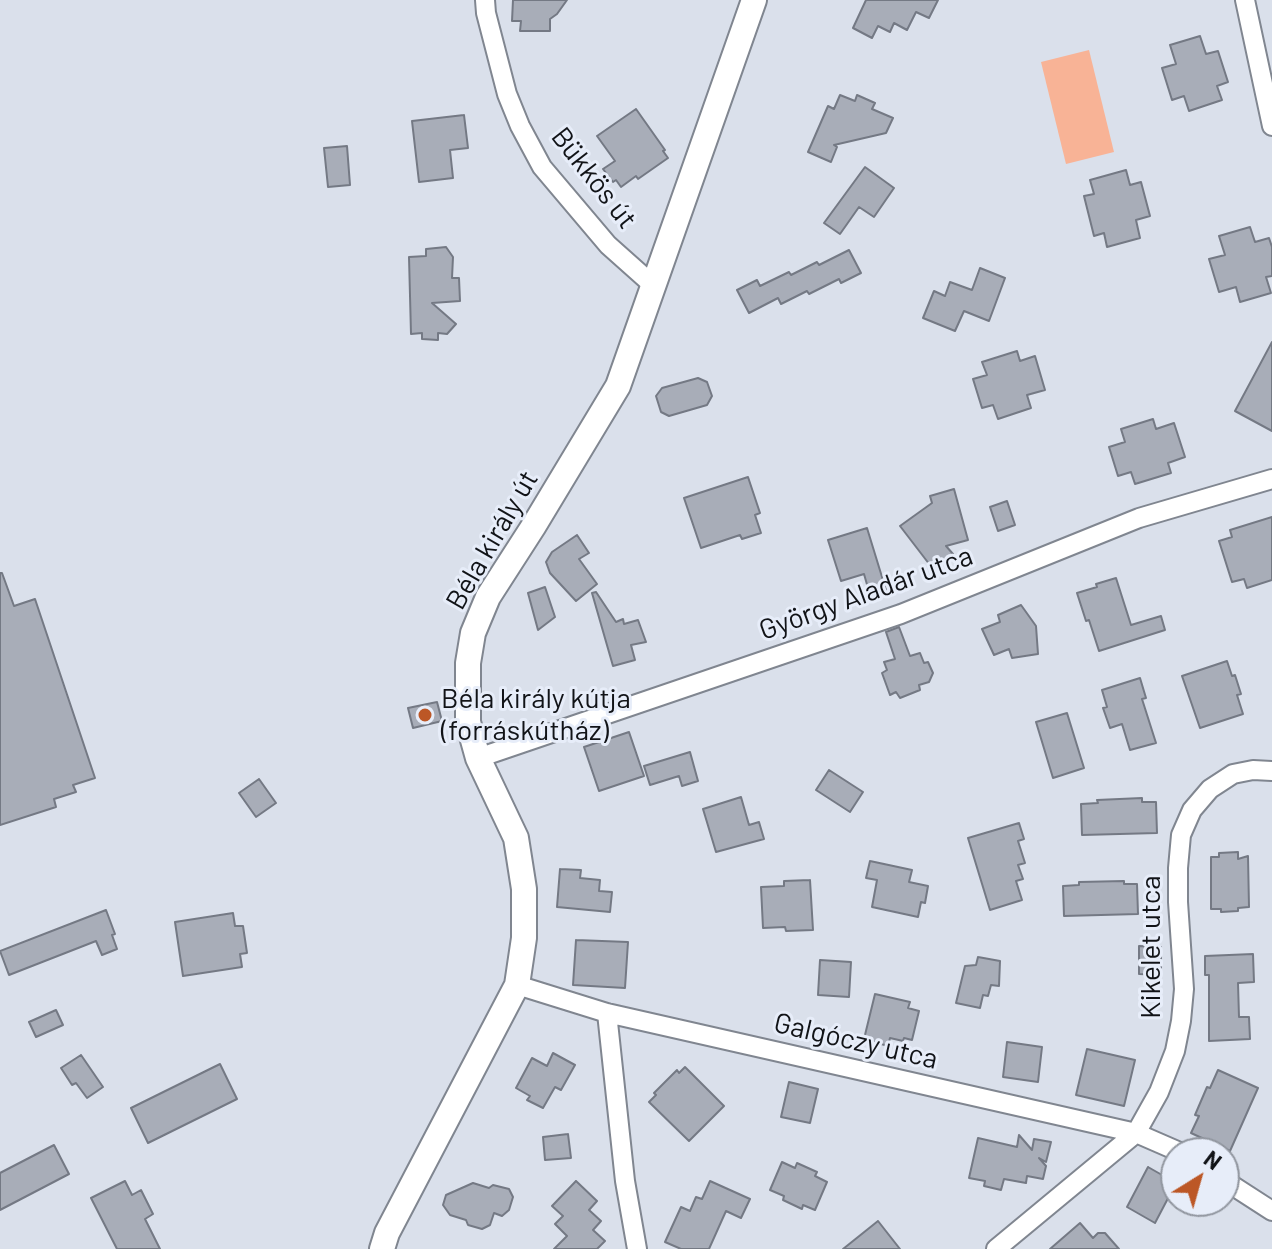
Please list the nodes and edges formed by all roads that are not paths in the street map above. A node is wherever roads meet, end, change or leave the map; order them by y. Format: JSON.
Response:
{"nodes":[{"id":1,"x":485,"y":0,"type":"edge"},
{"id":2,"x":754,"y":0,"type":"edge"},
{"id":3,"x":1245,"y":0,"type":"edge"},
{"id":4,"x":1272,"y":126,"type":"edge"},
{"id":5,"x":654,"y":286,"type":"junction"},
{"id":6,"x":1272,"y":479,"type":"edge"},
{"id":7,"x":478,"y":758,"type":"junction"},
{"id":8,"x":1272,"y":771,"type":"edge"},
{"id":9,"x":517,"y":985,"type":"junction"},
{"id":10,"x":607,"y":1013,"type":"junction"},
{"id":11,"x":1136,"y":1133,"type":"junction"},
{"id":12,"x":1160,"y":1143,"type":"edge"},
{"id":13,"x":1240,"y":1190,"type":"edge"},
{"id":14,"x":1272,"y":1211,"type":"edge"},
{"id":15,"x":382,"y":1249,"type":"edge"},
{"id":16,"x":637,"y":1249,"type":"edge"},
{"id":17,"x":996,"y":1249,"type":"edge"}],
"edges":[{"from":1,"to":5,"type":"street","name":"Bükkös út"},
{"from":2,"to":5,"type":"street","name":"Béla király út"},
{"from":3,"to":4,"type":"street"},
{"from":5,"to":7,"type":"street","name":"Béla király út"},
{"from":6,"to":7,"type":"street","name":"György Aladár utca"},
{"from":7,"to":9,"type":"street","name":"Béla király út"},
{"from":8,"to":11,"type":"street","name":"Kikelet utca"},
{"from":9,"to":10,"type":"street","name":"Galgóczy utca"},
{"from":9,"to":15,"type":"street","name":"Béla király út"},
{"from":10,"to":11,"type":"street","name":"Galgóczy utca"},
{"from":10,"to":16,"type":"street"},
{"from":11,"to":12,"type":"street","name":"Galgóczy utca"},
{"from":11,"to":17,"type":"street","name":"Kikelet utca"},
{"from":13,"to":14,"type":"street"}]}
